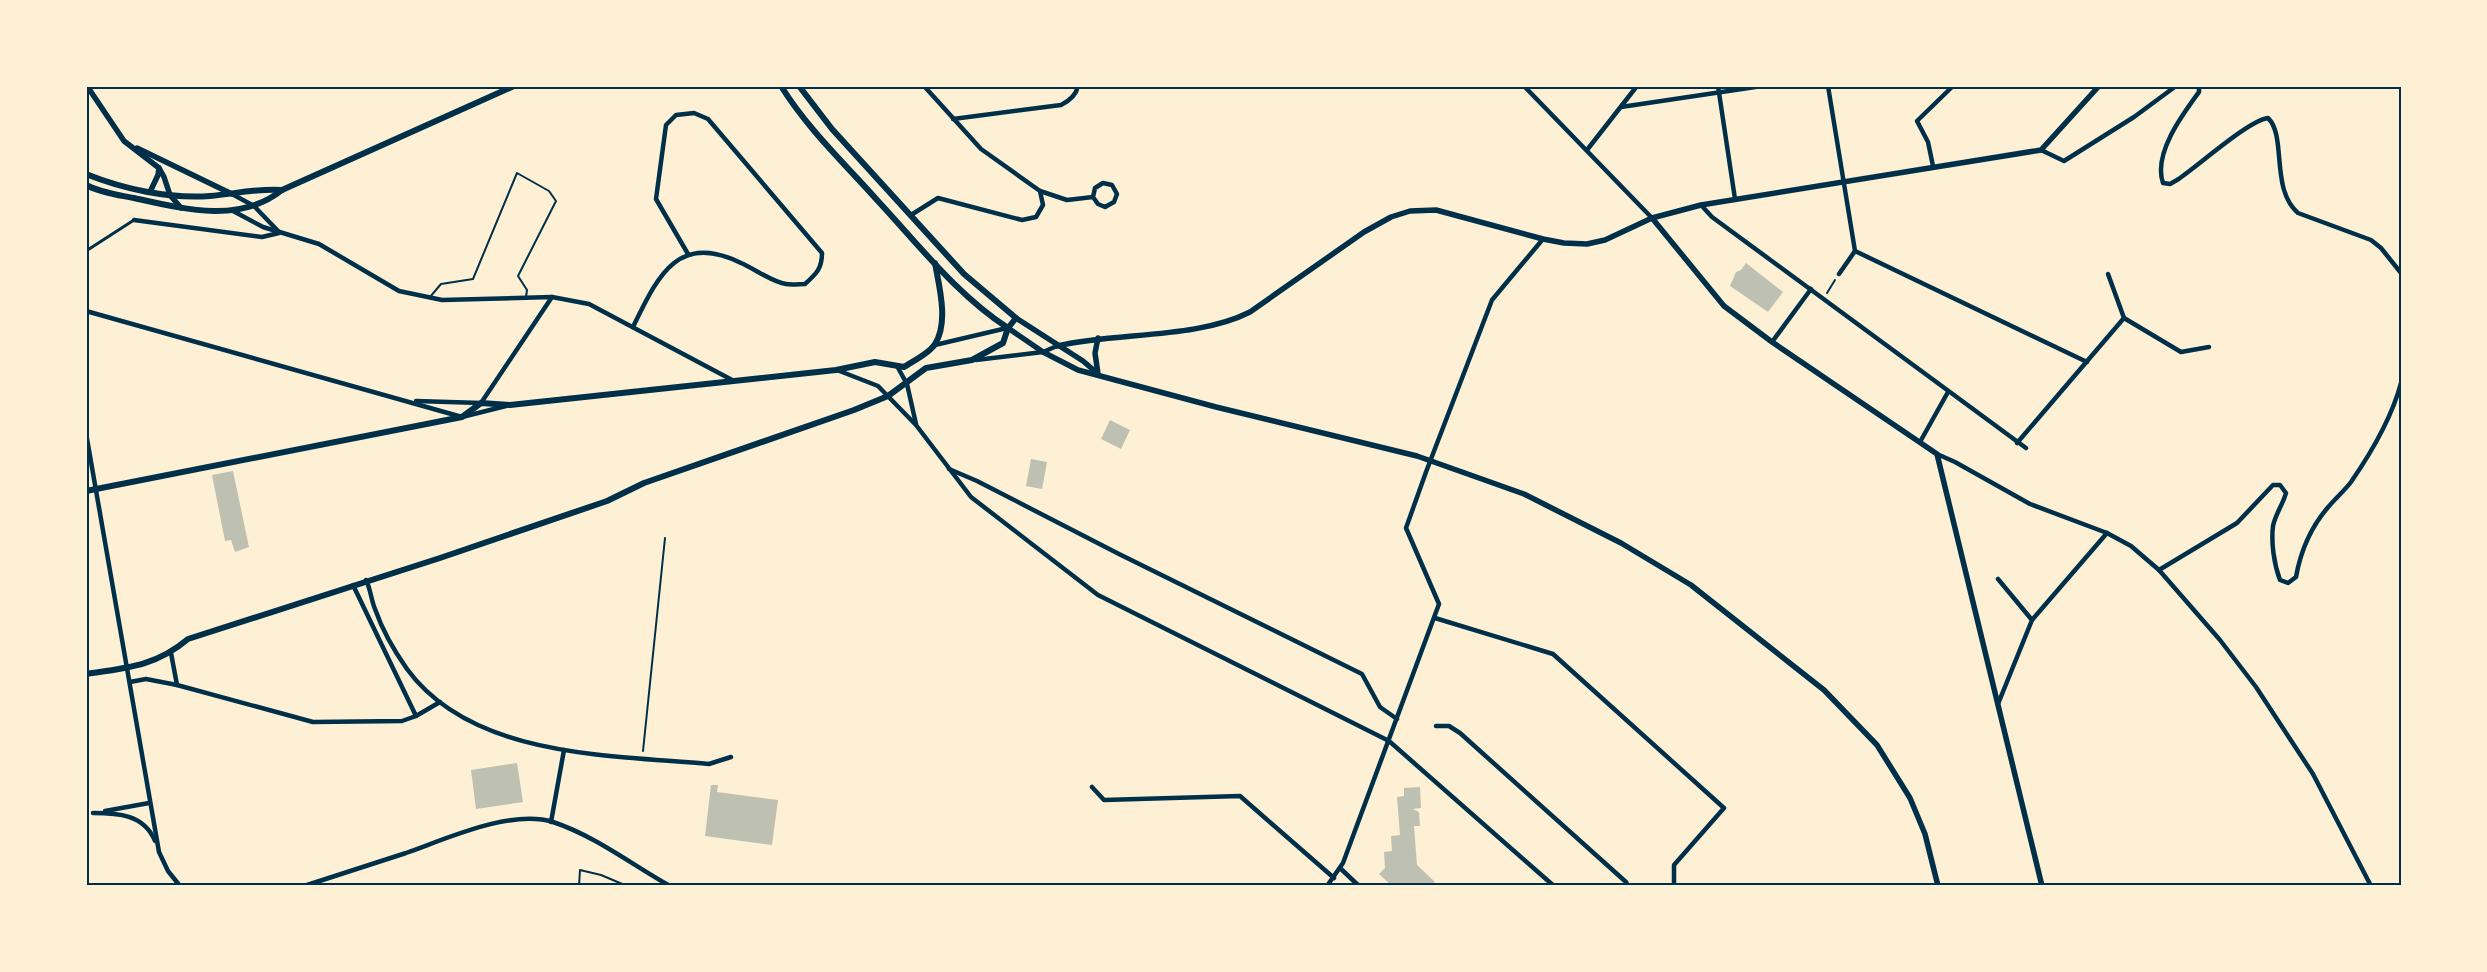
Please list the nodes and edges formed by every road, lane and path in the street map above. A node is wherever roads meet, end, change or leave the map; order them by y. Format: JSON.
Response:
{"nodes":[{"id":1,"x":87,"y":86,"type":"edge"},
{"id":2,"x":514,"y":86,"type":"edge"},
{"id":3,"x":781,"y":86,"type":"edge"},
{"id":4,"x":800,"y":86,"type":"edge"},
{"id":5,"x":924,"y":86,"type":"edge"},
{"id":6,"x":1078,"y":86,"type":"edge"},
{"id":7,"x":1524,"y":86,"type":"edge"},
{"id":8,"x":1637,"y":86,"type":"edge"},
{"id":9,"x":1718,"y":86,"type":"edge"},
{"id":10,"x":1762,"y":86,"type":"edge"},
{"id":11,"x":1828,"y":86,"type":"edge"},
{"id":12,"x":1953,"y":86,"type":"edge"},
{"id":13,"x":2099,"y":86,"type":"edge"},
{"id":14,"x":2176,"y":86,"type":"edge"},
{"id":15,"x":2199,"y":86,"type":"edge"},
{"id":16,"x":1719,"y":92,"type":"junction"},
{"id":17,"x":1620,"y":107,"type":"junction"},
{"id":18,"x":953,"y":119,"type":"junction"},
{"id":19,"x":124,"y":141,"type":"junction"},
{"id":20,"x":1587,"y":150,"type":"junction"},
{"id":21,"x":2041,"y":150,"type":"junction"},
{"id":22,"x":1933,"y":166,"type":"junction"},
{"id":23,"x":159,"y":168,"type":"junction"},
{"id":24,"x":86,"y":174,"type":"edge"},
{"id":25,"x":1844,"y":181,"type":"junction"},
{"id":26,"x":86,"y":185,"type":"edge"},
{"id":27,"x":282,"y":190,"type":"junction"},
{"id":28,"x":1040,"y":190,"type":"junction"},
{"id":29,"x":150,"y":192,"type":"junction"},
{"id":30,"x":232,"y":194,"type":"junction"},
{"id":31,"x":170,"y":195,"type":"junction"},
{"id":32,"x":1094,"y":197,"type":"junction"},
{"id":33,"x":1736,"y":199,"type":"junction"},
{"id":34,"x":254,"y":206,"type":"junction"},
{"id":35,"x":1701,"y":206,"type":"junction"},
{"id":36,"x":181,"y":208,"type":"junction"},
{"id":37,"x":233,"y":211,"type":"junction"},
{"id":38,"x":911,"y":214,"type":"junction"},
{"id":39,"x":1652,"y":218,"type":"junction"},
{"id":40,"x":134,"y":220,"type":"joint"},
{"id":41,"x":280,"y":233,"type":"junction"},
{"id":42,"x":1543,"y":239,"type":"junction"},
{"id":43,"x":86,"y":251,"type":"edge"},
{"id":44,"x":1855,"y":251,"type":"junction"},
{"id":45,"x":688,"y":254,"type":"junction"},
{"id":46,"x":935,"y":263,"type":"junction"},
{"id":47,"x":2401,"y":273,"type":"edge"},
{"id":48,"x":1839,"y":274,"type":"joint"},
{"id":49,"x":2108,"y":274,"type":"dead end"},
{"id":50,"x":1811,"y":289,"type":"junction"},
{"id":51,"x":1828,"y":291,"type":"dead end"},
{"id":52,"x":430,"y":297,"type":"junction"},
{"id":53,"x":552,"y":297,"type":"junction"},
{"id":54,"x":526,"y":298,"type":"junction"},
{"id":55,"x":86,"y":311,"type":"edge"},
{"id":56,"x":1016,"y":318,"type":"junction"},
{"id":57,"x":2124,"y":318,"type":"junction"},
{"id":58,"x":633,"y":327,"type":"junction"},
{"id":59,"x":1008,"y":328,"type":"junction"},
{"id":60,"x":1098,"y":338,"type":"junction"},
{"id":61,"x":1772,"y":342,"type":"junction"},
{"id":62,"x":935,"y":345,"type":"junction"},
{"id":63,"x":1057,"y":346,"type":"junction"},
{"id":64,"x":2209,"y":347,"type":"dead end"},
{"id":65,"x":1044,"y":352,"type":"junction"},
{"id":66,"x":972,"y":360,"type":"junction"},
{"id":67,"x":2087,"y":362,"type":"junction"},
{"id":68,"x":897,"y":366,"type":"junction"},
{"id":69,"x":836,"y":370,"type":"junction"},
{"id":70,"x":1098,"y":374,"type":"junction"},
{"id":71,"x":735,"y":382,"type":"junction"},
{"id":72,"x":2401,"y":383,"type":"edge"},
{"id":73,"x":907,"y":384,"type":"junction"},
{"id":74,"x":1948,"y":392,"type":"junction"},
{"id":75,"x":888,"y":396,"type":"junction"},
{"id":76,"x":412,"y":401,"type":"junction"},
{"id":77,"x":481,"y":403,"type":"junction"},
{"id":78,"x":510,"y":405,"type":"junction"},
{"id":79,"x":462,"y":417,"type":"junction"},
{"id":80,"x":916,"y":425,"type":"junction"},
{"id":81,"x":86,"y":433,"type":"edge"},
{"id":82,"x":1920,"y":442,"type":"junction"},
{"id":83,"x":2018,"y":443,"type":"junction"},
{"id":84,"x":2026,"y":448,"type":"dead end"},
{"id":85,"x":1937,"y":454,"type":"junction"},
{"id":86,"x":1430,"y":460,"type":"junction"},
{"id":87,"x":947,"y":469,"type":"junction"},
{"id":88,"x":95,"y":489,"type":"junction"},
{"id":89,"x":86,"y":491,"type":"edge"},
{"id":90,"x":2107,"y":532,"type":"junction"},
{"id":91,"x":665,"y":538,"type":"dead end"},
{"id":92,"x":2159,"y":570,"type":"junction"},
{"id":93,"x":1998,"y":579,"type":"dead end"},
{"id":94,"x":366,"y":580,"type":"junction"},
{"id":95,"x":352,"y":585,"type":"junction"},
{"id":96,"x":1435,"y":618,"type":"junction"},
{"id":97,"x":2032,"y":620,"type":"junction"},
{"id":98,"x":171,"y":654,"type":"junction"},
{"id":99,"x":127,"y":668,"type":"junction"},
{"id":100,"x":86,"y":674,"type":"edge"},
{"id":101,"x":130,"y":682,"type":"junction"},
{"id":102,"x":177,"y":685,"type":"junction"},
{"id":103,"x":440,"y":702,"type":"junction"},
{"id":104,"x":1998,"y":705,"type":"junction"},
{"id":105,"x":416,"y":716,"type":"junction"},
{"id":106,"x":1396,"y":719,"type":"junction"},
{"id":107,"x":1436,"y":726,"type":"dead end"},
{"id":108,"x":1390,"y":742,"type":"junction"},
{"id":109,"x":564,"y":750,"type":"junction"},
{"id":110,"x":731,"y":757,"type":"dead end"},
{"id":111,"x":642,"y":758,"type":"junction"},
{"id":112,"x":1092,"y":787,"type":"dead end"},
{"id":113,"x":149,"y":803,"type":"junction"},
{"id":114,"x":93,"y":813,"type":"junction"},
{"id":115,"x":86,"y":814,"type":"edge"},
{"id":116,"x":551,"y":822,"type":"junction"},
{"id":117,"x":159,"y":852,"type":"junction"},
{"id":118,"x":1340,"y":868,"type":"junction"},
{"id":119,"x":1334,"y":878,"type":"junction"},
{"id":120,"x":180,"y":886,"type":"edge"},
{"id":121,"x":304,"y":886,"type":"edge"},
{"id":122,"x":579,"y":886,"type":"edge"},
{"id":123,"x":627,"y":886,"type":"edge"},
{"id":124,"x":670,"y":886,"type":"edge"},
{"id":125,"x":1327,"y":886,"type":"edge"},
{"id":126,"x":1359,"y":886,"type":"edge"},
{"id":127,"x":1554,"y":886,"type":"edge"},
{"id":128,"x":1628,"y":886,"type":"edge"},
{"id":129,"x":1674,"y":886,"type":"edge"},
{"id":130,"x":1938,"y":886,"type":"edge"},
{"id":131,"x":2042,"y":886,"type":"edge"},
{"id":132,"x":2371,"y":886,"type":"edge"}],
"edges":[{"from":1,"to":19,"type":"street"},
{"from":2,"to":27,"type":"main road"},
{"from":3,"to":46,"type":"main road"},
{"from":4,"to":38,"type":"main road"},
{"from":5,"to":18,"type":"street"},
{"from":6,"to":18,"type":"street"},
{"from":7,"to":20,"type":"street"},
{"from":8,"to":17,"type":"street"},
{"from":9,"to":16,"type":"street"},
{"from":10,"to":16,"type":"street"},
{"from":11,"to":25,"type":"street"},
{"from":12,"to":22,"type":"street"},
{"from":13,"to":21,"type":"street"},
{"from":14,"to":21,"type":"street"},
{"from":15,"to":47,"type":"street"},
{"from":16,"to":17,"type":"street"},
{"from":16,"to":33,"type":"street"},
{"from":17,"to":20,"type":"street"},
{"from":18,"to":28,"type":"street"},
{"from":19,"to":23,"type":"street"},
{"from":19,"to":30,"type":"street"},
{"from":20,"to":39,"type":"street"},
{"from":21,"to":22,"type":"street"},
{"from":22,"to":25,"type":"street"},
{"from":23,"to":29,"type":"street"},
{"from":23,"to":31,"type":"street"},
{"from":24,"to":29,"type":"main road"},
{"from":25,"to":33,"type":"street"},
{"from":25,"to":44,"type":"street"},
{"from":26,"to":36,"type":"main road"},
{"from":27,"to":30,"type":"main road"},
{"from":27,"to":34,"type":"main road"},
{"from":28,"to":32,"type":"street"},
{"from":28,"to":38,"type":"street"},
{"from":29,"to":31,"type":"main road"},
{"from":30,"to":31,"type":"main road"},
{"from":30,"to":34,"type":"street"},
{"from":31,"to":36,"type":"street"},
{"from":32,"to":32,"type":"street"},
{"from":33,"to":35,"type":"street"},
{"from":34,"to":37,"type":"main road"},
{"from":34,"to":41,"type":"street"},
{"from":35,"to":39,"type":"street"},
{"from":35,"to":50,"type":"street"},
{"from":36,"to":37,"type":"main road"},
{"from":37,"to":41,"type":"street"},
{"from":38,"to":56,"type":"main road"},
{"from":39,"to":42,"type":"street"},
{"from":39,"to":61,"type":"street"},
{"from":40,"to":41,"type":"street"},
{"from":40,"to":43,"type":"street"},
{"from":41,"to":52,"type":"street"},
{"from":42,"to":60,"type":"street"},
{"from":42,"to":86,"type":"street"},
{"from":44,"to":48,"type":"street"},
{"from":44,"to":67,"type":"street"},
{"from":45,"to":45,"type":"street"},
{"from":45,"to":58,"type":"street"},
{"from":46,"to":59,"type":"main road"},
{"from":46,"to":62,"type":"main road"},
{"from":48,"to":51,"type":"path"},
{"from":49,"to":57,"type":"street"},
{"from":50,"to":61,"type":"street"},
{"from":50,"to":74,"type":"street"},
{"from":52,"to":54,"type":"street"},
{"from":52,"to":54,"type":"lane"},
{"from":53,"to":54,"type":"street"},
{"from":53,"to":58,"type":"street"},
{"from":53,"to":77,"type":"street"},
{"from":55,"to":76,"type":"street"},
{"from":56,"to":59,"type":"main road"},
{"from":56,"to":63,"type":"street"},
{"from":57,"to":64,"type":"street"},
{"from":57,"to":67,"type":"street"},
{"from":58,"to":71,"type":"street"},
{"from":59,"to":62,"type":"street"},
{"from":59,"to":65,"type":"street"},
{"from":59,"to":66,"type":"main road"},
{"from":60,"to":63,"type":"street"},
{"from":60,"to":70,"type":"street"},
{"from":61,"to":82,"type":"street"},
{"from":62,"to":68,"type":"main road"},
{"from":63,"to":65,"type":"street"},
{"from":63,"to":70,"type":"street"},
{"from":65,"to":66,"type":"street"},
{"from":65,"to":70,"type":"street"},
{"from":66,"to":73,"type":"main road"},
{"from":67,"to":83,"type":"street"},
{"from":68,"to":69,"type":"main road"},
{"from":68,"to":73,"type":"street"},
{"from":69,"to":71,"type":"main road"},
{"from":69,"to":75,"type":"street"},
{"from":70,"to":86,"type":"street"},
{"from":71,"to":78,"type":"main road"},
{"from":72,"to":92,"type":"street"},
{"from":73,"to":75,"type":"main road"},
{"from":73,"to":80,"type":"street"},
{"from":74,"to":82,"type":"street"},
{"from":74,"to":83,"type":"street"},
{"from":75,"to":80,"type":"street"},
{"from":75,"to":94,"type":"main road"},
{"from":76,"to":77,"type":"street"},
{"from":76,"to":79,"type":"street"},
{"from":77,"to":78,"type":"main road"},
{"from":77,"to":79,"type":"main road"},
{"from":78,"to":79,"type":"street"},
{"from":79,"to":88,"type":"main road"},
{"from":80,"to":87,"type":"street"},
{"from":81,"to":88,"type":"street"},
{"from":82,"to":85,"type":"street"},
{"from":83,"to":84,"type":"street"},
{"from":85,"to":90,"type":"street"},
{"from":85,"to":104,"type":"street"},
{"from":86,"to":96,"type":"street"},
{"from":86,"to":130,"type":"street"},
{"from":87,"to":106,"type":"street"},
{"from":87,"to":108,"type":"street"},
{"from":88,"to":89,"type":"main road"},
{"from":88,"to":99,"type":"street"},
{"from":90,"to":92,"type":"street"},
{"from":90,"to":97,"type":"street"},
{"from":91,"to":111,"type":"path"},
{"from":92,"to":132,"type":"street"},
{"from":93,"to":97,"type":"street"},
{"from":94,"to":95,"type":"main road"},
{"from":94,"to":103,"type":"street"},
{"from":95,"to":98,"type":"main road"},
{"from":95,"to":105,"type":"street"},
{"from":96,"to":106,"type":"street"},
{"from":96,"to":129,"type":"street"},
{"from":97,"to":104,"type":"street"},
{"from":98,"to":99,"type":"main road"},
{"from":98,"to":102,"type":"street"},
{"from":99,"to":100,"type":"main road"},
{"from":99,"to":101,"type":"street"},
{"from":101,"to":102,"type":"street"},
{"from":101,"to":113,"type":"street"},
{"from":102,"to":105,"type":"street"},
{"from":103,"to":105,"type":"street"},
{"from":103,"to":109,"type":"street"},
{"from":104,"to":131,"type":"street"},
{"from":106,"to":108,"type":"street"},
{"from":107,"to":128,"type":"street"},
{"from":108,"to":118,"type":"street"},
{"from":108,"to":127,"type":"street"},
{"from":109,"to":111,"type":"street"},
{"from":109,"to":116,"type":"street"},
{"from":110,"to":111,"type":"street"},
{"from":112,"to":119,"type":"street"},
{"from":113,"to":114,"type":"street"},
{"from":113,"to":117,"type":"street"},
{"from":114,"to":115,"type":"street"},
{"from":114,"to":117,"type":"street"},
{"from":116,"to":121,"type":"street"},
{"from":116,"to":124,"type":"street"},
{"from":117,"to":120,"type":"street"},
{"from":118,"to":119,"type":"street"},
{"from":118,"to":126,"type":"street"},
{"from":119,"to":125,"type":"street"},
{"from":122,"to":123,"type":"lane"}]}
